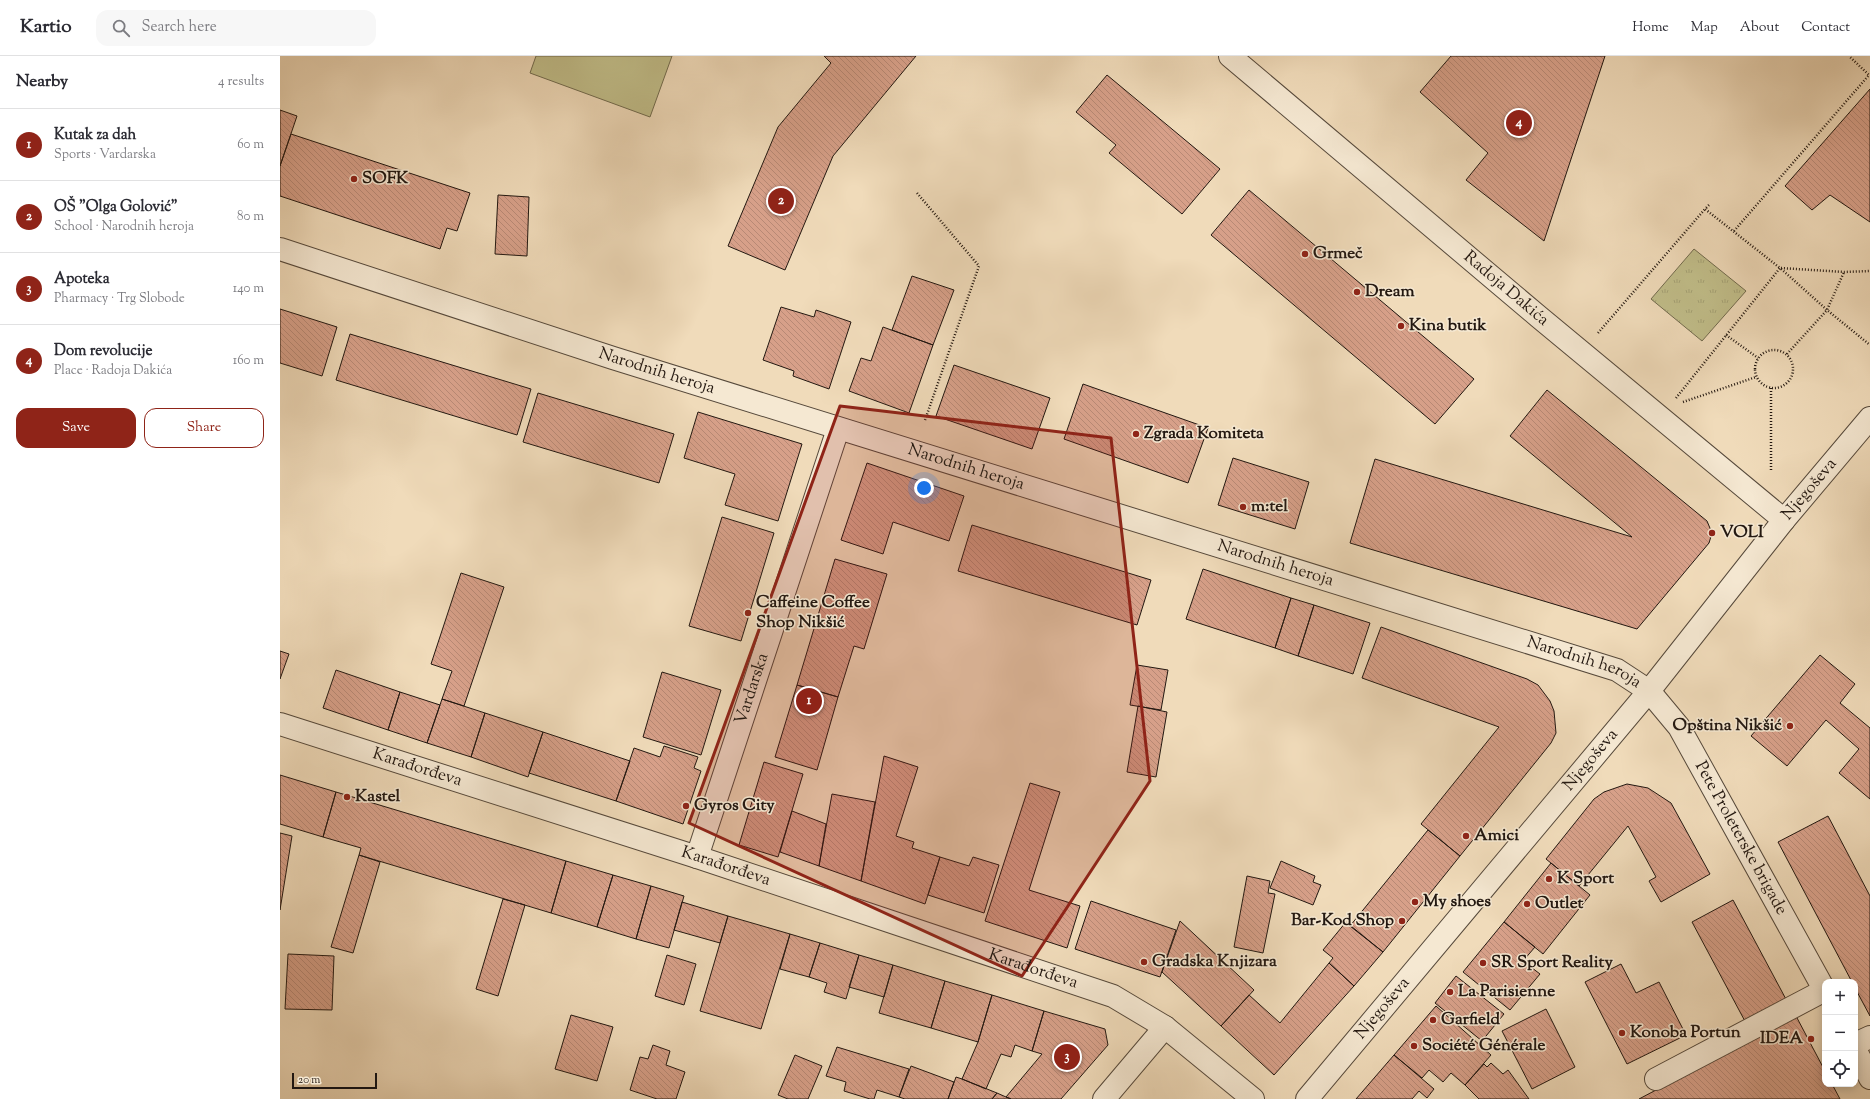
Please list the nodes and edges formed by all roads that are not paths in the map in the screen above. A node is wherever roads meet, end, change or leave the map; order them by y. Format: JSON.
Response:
{"nodes":[{"id":1,"x":1230,"y":56,"type":"edge"},
{"id":2,"x":280,"y":249,"type":"edge"},
{"id":3,"x":1870,"y":418,"type":"edge"},
{"id":4,"x":838,"y":428,"type":"junction"},
{"id":5,"x":1784,"y":520,"type":"junction"},
{"id":6,"x":1649,"y":691,"type":"junction"},
{"id":7,"x":280,"y":724,"type":"edge"},
{"id":8,"x":697,"y":857,"type":"junction"},
{"id":9,"x":1822,"y":985,"type":"edge"},
{"id":10,"x":1822,"y":992,"type":"edge"},
{"id":11,"x":1164,"y":1027,"type":"junction"},
{"id":12,"x":1870,"y":1037,"type":"edge"},
{"id":13,"x":1858,"y":1043,"type":"edge"},
{"id":14,"x":1856,"y":1051,"type":"edge"},
{"id":15,"x":1656,"y":1078,"type":"dead end"},
{"id":16,"x":1870,"y":1078,"type":"edge"},
{"id":17,"x":1104,"y":1099,"type":"edge"},
{"id":18,"x":1253,"y":1099,"type":"edge"},
{"id":19,"x":1307,"y":1099,"type":"edge"}],
"edges":[{"from":1,"to":5,"type":"street","name":"Radoja Dakića"},
{"from":2,"to":4,"type":"street","name":"Narodnih heroja"},
{"from":3,"to":5,"type":"street","name":"Njegoševa"},
{"from":4,"to":6,"type":"street","name":"Narodnih heroja"},
{"from":4,"to":8,"type":"street","name":"Vardarska"},
{"from":5,"to":6,"type":"street","name":"Njegoševa"},
{"from":6,"to":9,"type":"street","name":"Pete Proleterske brigade"},
{"from":6,"to":19,"type":"street","name":"Njegoševa"},
{"from":7,"to":8,"type":"street","name":"Karađorđeva"},
{"from":8,"to":11,"type":"street","name":"Karađorđeva"},
{"from":10,"to":15,"type":"street"},
{"from":11,"to":17,"type":"street"},
{"from":11,"to":18,"type":"street","name":"Karađorđeva"},
{"from":12,"to":13,"type":"street"},
{"from":14,"to":16,"type":"street"}]}
